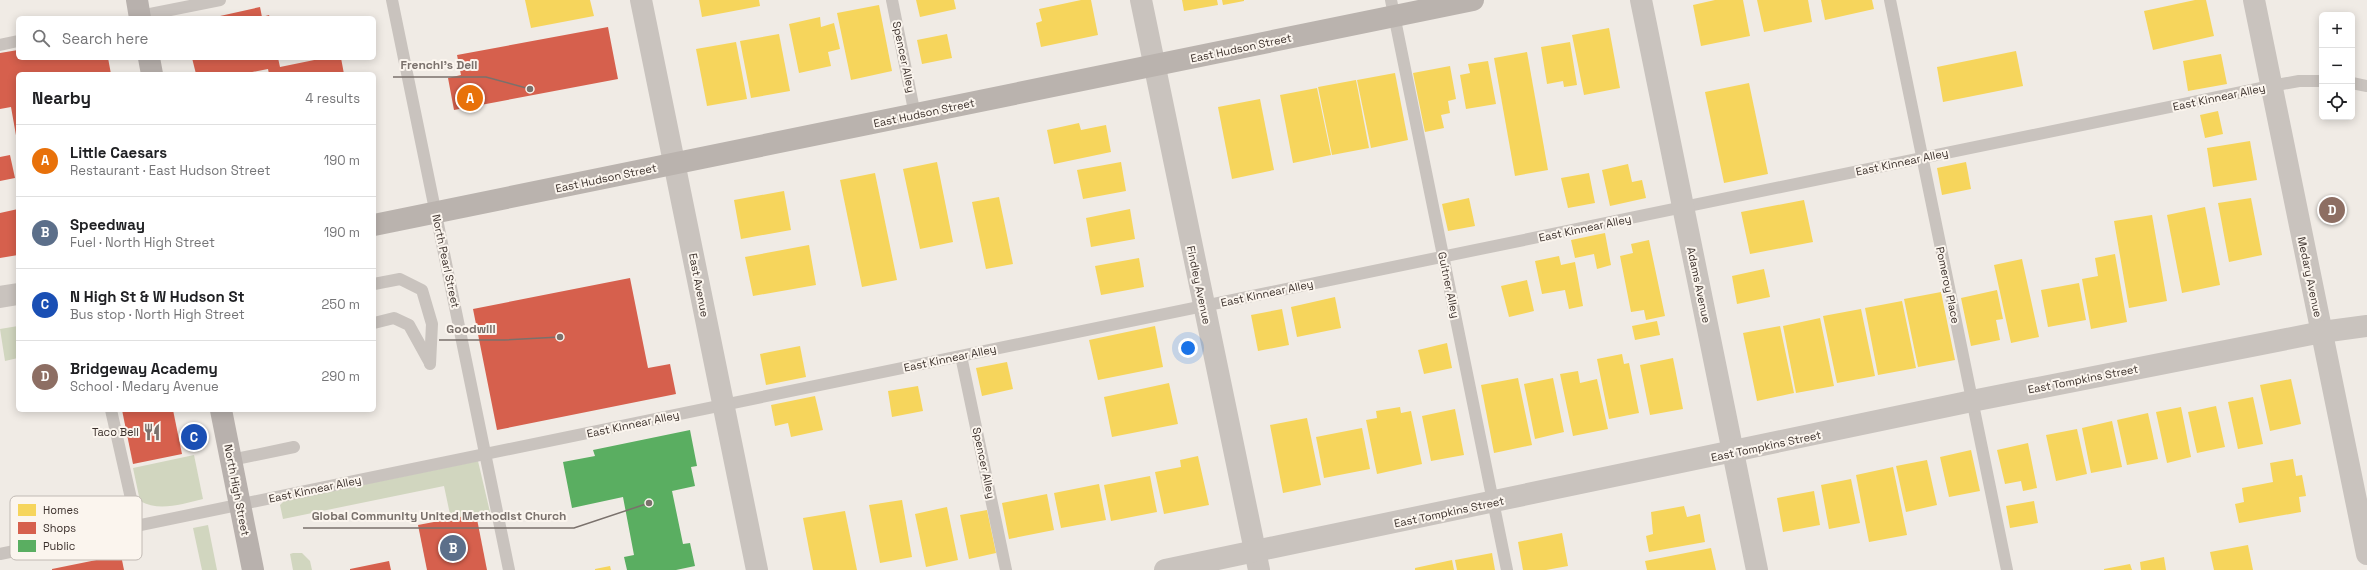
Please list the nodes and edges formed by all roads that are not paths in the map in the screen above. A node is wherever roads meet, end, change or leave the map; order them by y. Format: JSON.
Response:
{"nodes":[{"id":1,"x":220,"y":0,"type":"edge"},
{"id":2,"x":392,"y":0,"type":"edge"},
{"id":3,"x":641,"y":0,"type":"edge"},
{"id":4,"x":892,"y":0,"type":"edge"},
{"id":5,"x":1141,"y":0,"type":"edge"},
{"id":6,"x":1474,"y":0,"type":"edge"},
{"id":7,"x":1641,"y":0,"type":"edge"},
{"id":8,"x":1890,"y":0,"type":"edge"},
{"id":9,"x":2254,"y":0,"type":"edge"},
{"id":10,"x":1392,"y":8,"type":"edge"},
{"id":11,"x":137,"y":13,"type":"edge"},
{"id":12,"x":16,"y":41,"type":"edge"},
{"id":13,"x":0,"y":44,"type":"edge"},
{"id":14,"x":149,"y":60,"type":"edge"},
{"id":15,"x":1154,"y":66,"type":"junction"},
{"id":16,"x":152,"y":72,"type":"edge"},
{"id":17,"x":2319,"y":81,"type":"edge"},
{"id":18,"x":2355,"y":84,"type":"edge"},
{"id":19,"x":2271,"y":86,"type":"junction"},
{"id":20,"x":2367,"y":86,"type":"edge"},
{"id":21,"x":915,"y":115,"type":"junction"},
{"id":22,"x":1922,"y":158,"type":"junction"},
{"id":23,"x":675,"y":164,"type":"junction"},
{"id":24,"x":1683,"y":207,"type":"junction"},
{"id":25,"x":436,"y":213,"type":"junction"},
{"id":26,"x":376,"y":225,"type":"edge"},
{"id":27,"x":1443,"y":257,"type":"junction"},
{"id":28,"x":376,"y":284,"type":"edge"},
{"id":29,"x":16,"y":294,"type":"edge"},
{"id":30,"x":0,"y":297,"type":"edge"},
{"id":31,"x":1203,"y":306,"type":"junction"},
{"id":32,"x":376,"y":322,"type":"edge"},
{"id":33,"x":2367,"y":326,"type":"edge"},
{"id":34,"x":2322,"y":332,"type":"junction"},
{"id":35,"x":961,"y":356,"type":"junction"},
{"id":36,"x":1972,"y":401,"type":"junction"},
{"id":37,"x":723,"y":405,"type":"junction"},
{"id":38,"x":111,"y":412,"type":"edge"},
{"id":39,"x":221,"y":412,"type":"edge"},
{"id":40,"x":294,"y":447,"type":"dead end"},
{"id":41,"x":1733,"y":453,"type":"junction"},
{"id":42,"x":485,"y":454,"type":"junction"},
{"id":43,"x":231,"y":460,"type":"junction"},
{"id":44,"x":130,"y":496,"type":"edge"},
{"id":45,"x":1493,"y":503,"type":"junction"},
{"id":46,"x":240,"y":504,"type":"junction"},
{"id":47,"x":142,"y":524,"type":"edge"},
{"id":48,"x":10,"y":552,"type":"edge"},
{"id":49,"x":0,"y":554,"type":"edge"},
{"id":50,"x":2367,"y":554,"type":"edge"},
{"id":51,"x":1257,"y":561,"type":"edge"},
{"id":52,"x":253,"y":570,"type":"edge"},
{"id":53,"x":509,"y":570,"type":"edge"},
{"id":54,"x":758,"y":570,"type":"edge"},
{"id":55,"x":1006,"y":570,"type":"edge"},
{"id":56,"x":1166,"y":570,"type":"edge"},
{"id":57,"x":1507,"y":570,"type":"edge"},
{"id":58,"x":1757,"y":570,"type":"edge"},
{"id":59,"x":2006,"y":570,"type":"edge"}],
"edges":[{"from":1,"to":11,"type":"lane"},
{"from":2,"to":25,"type":"lane","name":"North Pearl Street"},
{"from":3,"to":23,"type":"street","name":"East Avenue"},
{"from":4,"to":21,"type":"lane","name":"Spencer Alley"},
{"from":5,"to":15,"type":"street","name":"Findley Avenue"},
{"from":6,"to":10,"type":"main road","name":"East Hudson Street"},
{"from":7,"to":24,"type":"street","name":"Adams Avenue"},
{"from":8,"to":22,"type":"lane","name":"Pomeroy Place"},
{"from":9,"to":19,"type":"street","name":"Medary Avenue"},
{"from":10,"to":15,"type":"main road","name":"East Hudson Street"},
{"from":10,"to":27,"type":"lane","name":"Guitner Alley"},
{"from":12,"to":13,"type":"lane"},
{"from":14,"to":16,"type":"main road"},
{"from":15,"to":21,"type":"main road","name":"East Hudson Street"},
{"from":15,"to":31,"type":"street","name":"Findley Avenue"},
{"from":17,"to":19,"type":"lane","name":"East Kinnear Alley"},
{"from":18,"to":20,"type":"lane"},
{"from":19,"to":22,"type":"lane","name":"East Kinnear Alley"},
{"from":19,"to":34,"type":"street","name":"Medary Avenue"},
{"from":21,"to":23,"type":"main road","name":"East Hudson Street"},
{"from":22,"to":24,"type":"lane","name":"East Kinnear Alley"},
{"from":22,"to":36,"type":"lane","name":"Pomeroy Place"},
{"from":23,"to":25,"type":"main road","name":"East Hudson Street"},
{"from":23,"to":37,"type":"street","name":"East Avenue"},
{"from":24,"to":27,"type":"lane","name":"East Kinnear Alley"},
{"from":24,"to":41,"type":"street","name":"Adams Avenue"},
{"from":25,"to":26,"type":"main road","name":"East Hudson Street"},
{"from":25,"to":42,"type":"lane","name":"North Pearl Street"},
{"from":27,"to":31,"type":"lane","name":"East Kinnear Alley"},
{"from":27,"to":45,"type":"lane","name":"Guitner Alley"},
{"from":28,"to":32,"type":"lane"},
{"from":29,"to":30,"type":"street"},
{"from":31,"to":35,"type":"lane","name":"East Kinnear Alley"},
{"from":31,"to":51,"type":"street","name":"Findley Avenue"},
{"from":33,"to":34,"type":"street","name":"East Tompkins Street"},
{"from":34,"to":36,"type":"street","name":"East Tompkins Street"},
{"from":34,"to":50,"type":"street","name":"Medary Avenue"},
{"from":35,"to":37,"type":"lane","name":"East Kinnear Alley"},
{"from":35,"to":55,"type":"lane","name":"Spencer Alley"},
{"from":36,"to":41,"type":"street","name":"East Tompkins Street"},
{"from":36,"to":59,"type":"lane","name":"Pomeroy Place"},
{"from":37,"to":42,"type":"lane","name":"East Kinnear Alley"},
{"from":37,"to":54,"type":"street","name":"East Avenue"},
{"from":38,"to":44,"type":"lane"},
{"from":39,"to":43,"type":"main road","name":"North High Street"},
{"from":40,"to":43,"type":"lane"},
{"from":41,"to":45,"type":"street","name":"East Tompkins Street"},
{"from":41,"to":58,"type":"street","name":"Adams Avenue"},
{"from":42,"to":46,"type":"lane","name":"East Kinnear Alley"},
{"from":42,"to":53,"type":"lane","name":"North Pearl Street"},
{"from":43,"to":46,"type":"main road","name":"North High Street"},
{"from":45,"to":51,"type":"street","name":"East Tompkins Street"},
{"from":45,"to":57,"type":"lane","name":"Guitner Alley"},
{"from":46,"to":47,"type":"lane","name":"East Kinnear Alley"},
{"from":46,"to":52,"type":"main road","name":"North High Street"},
{"from":48,"to":49,"type":"lane","name":"East Kinnear Alley"},
{"from":51,"to":56,"type":"street","name":"East Tompkins Street"}]}
